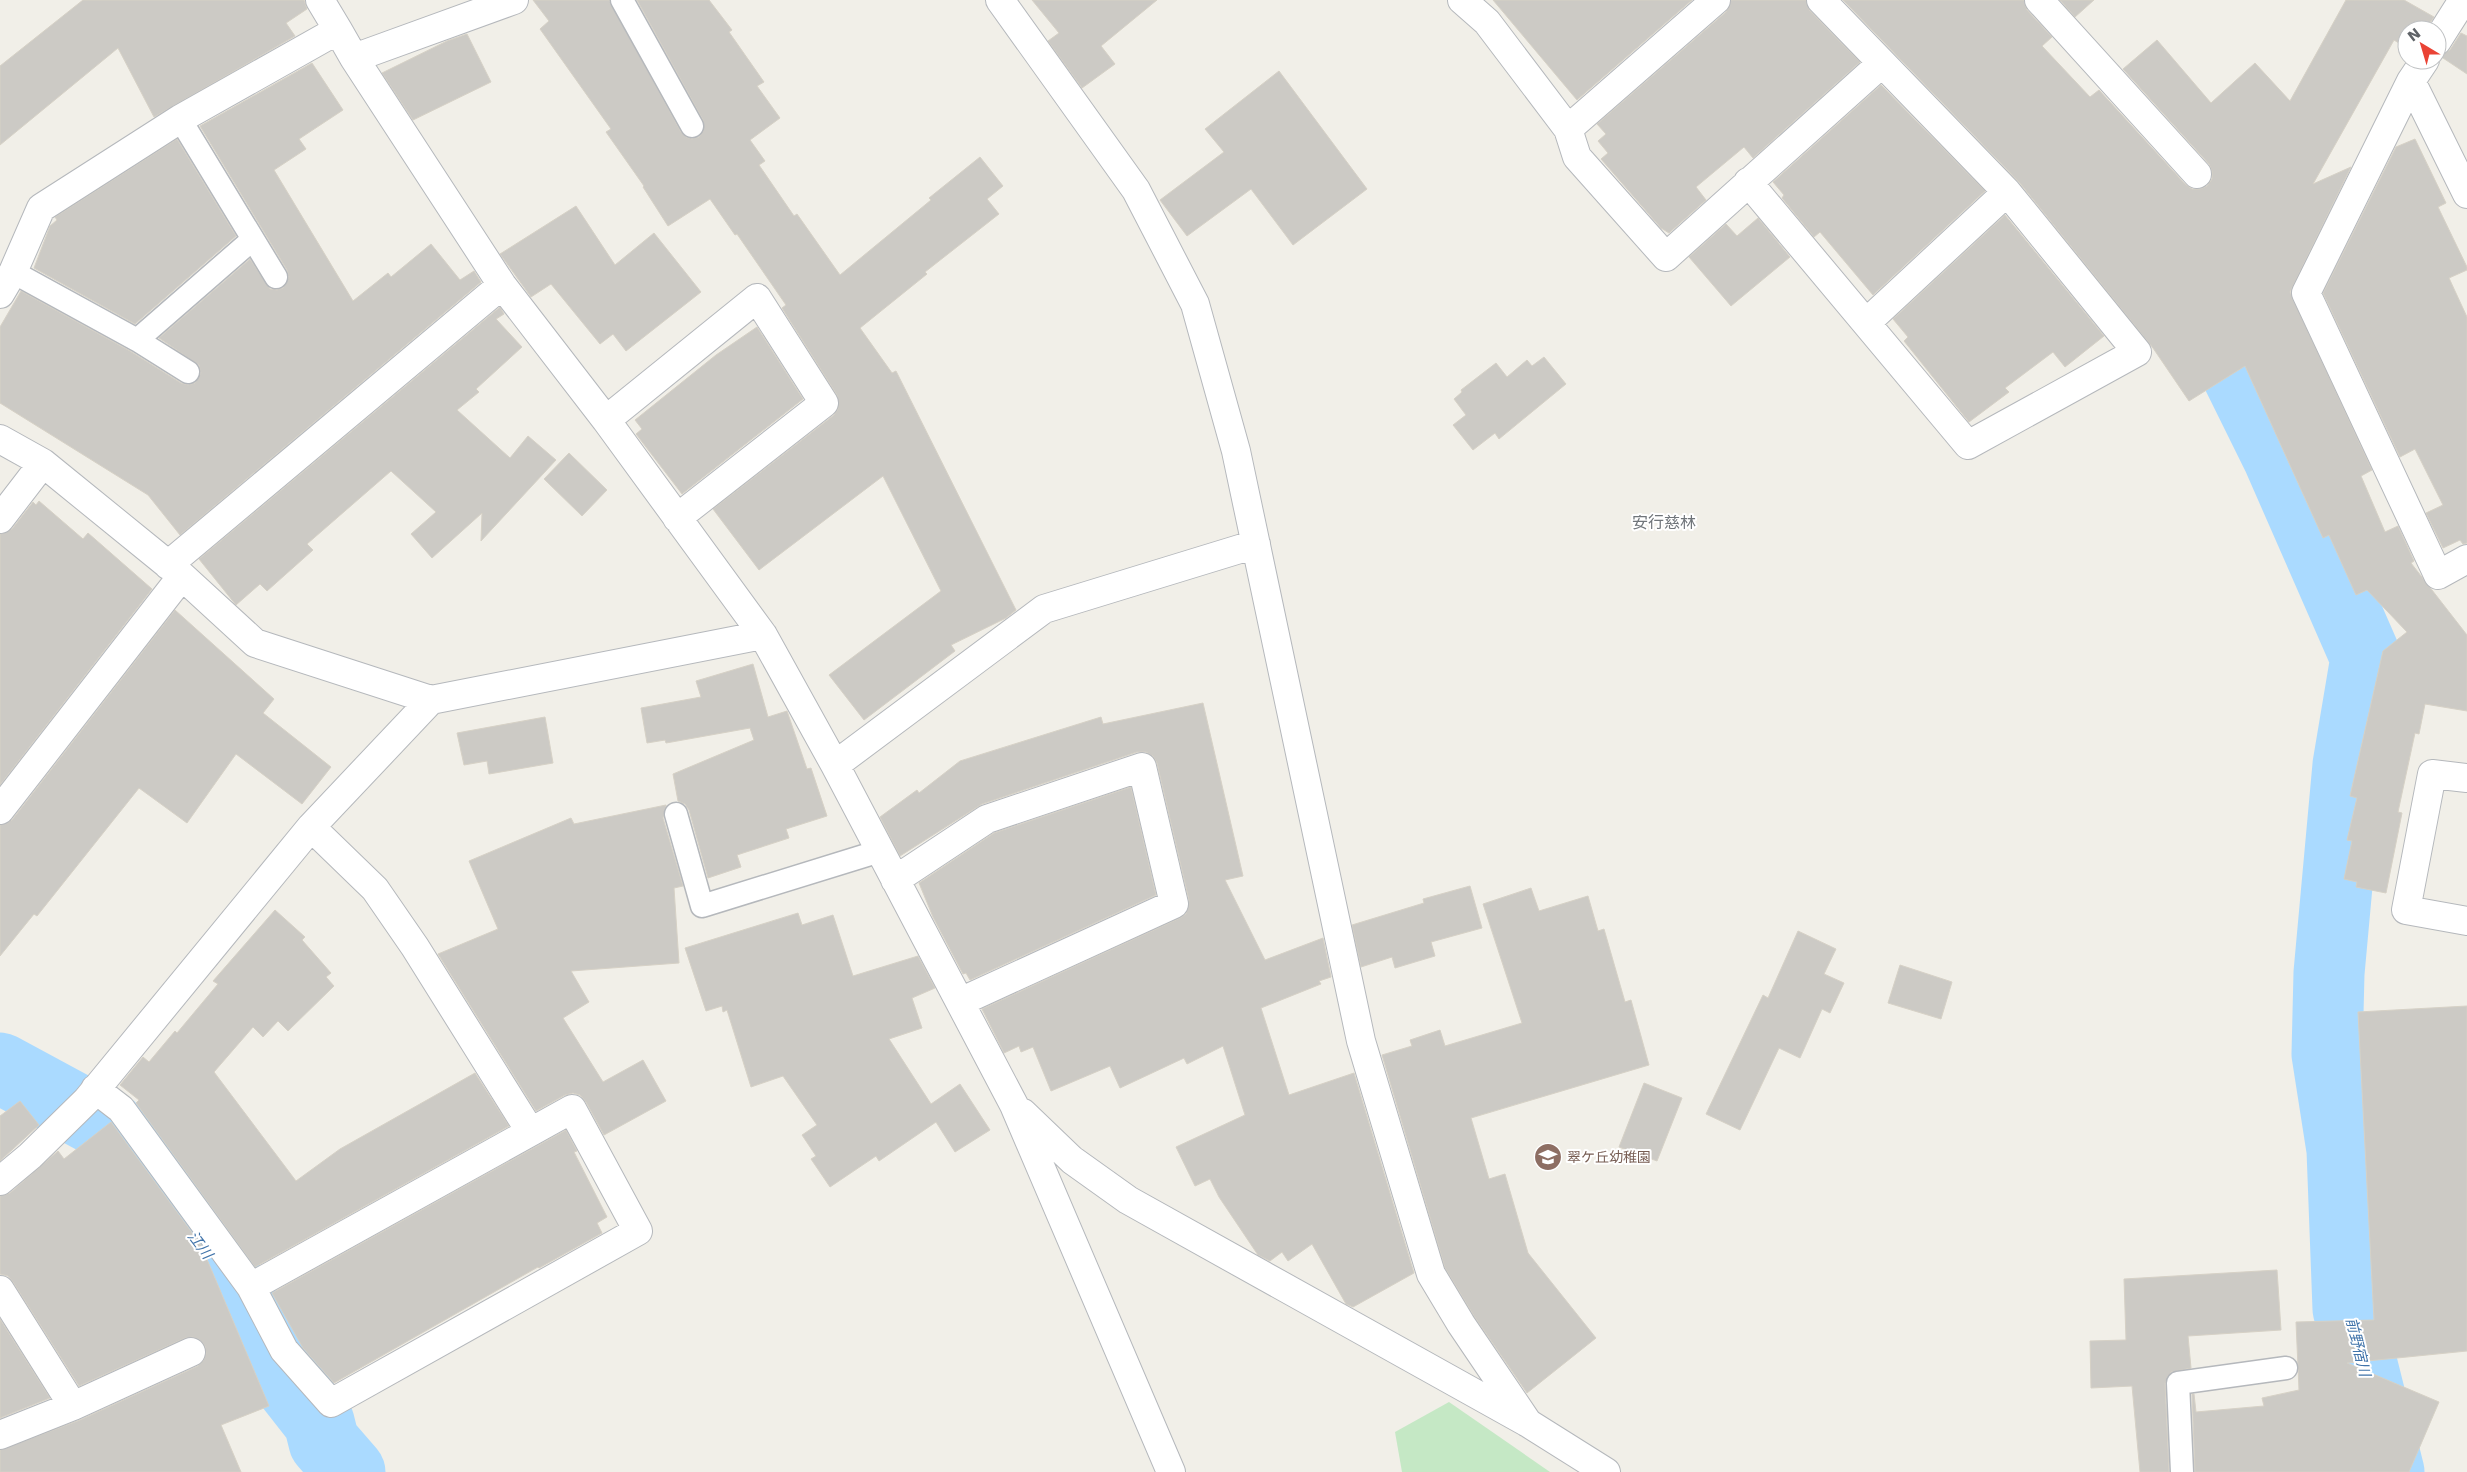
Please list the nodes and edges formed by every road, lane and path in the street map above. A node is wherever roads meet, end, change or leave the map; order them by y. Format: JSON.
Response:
{"nodes":[{"id":1,"x":320,"y":0,"type":"edge"},
{"id":2,"x":514,"y":0,"type":"edge"},
{"id":3,"x":622,"y":0,"type":"edge"},
{"id":4,"x":1000,"y":0,"type":"edge"},
{"id":5,"x":1716,"y":0,"type":"edge"},
{"id":6,"x":1821,"y":0,"type":"edge"},
{"id":7,"x":2039,"y":0,"type":"edge"},
{"id":8,"x":1466,"y":1,"type":"edge"},
{"id":9,"x":2457,"y":2,"type":"edge"},
{"id":10,"x":2447,"y":22,"type":"edge"},
{"id":11,"x":338,"y":30,"type":"junction"},
{"id":12,"x":354,"y":58,"type":"junction"},
{"id":13,"x":1881,"y":64,"type":"junction"},
{"id":14,"x":2418,"y":71,"type":"edge"},
{"id":15,"x":180,"y":119,"type":"junction"},
{"id":16,"x":692,"y":126,"type":"dead end"},
{"id":17,"x":1568,"y":129,"type":"junction"},
{"id":18,"x":2197,"y":174,"type":"dead end"},
{"id":19,"x":1748,"y":182,"type":"junction"},
{"id":20,"x":2007,"y":192,"type":"junction"},
{"id":21,"x":2467,"y":194,"type":"edge"},
{"id":22,"x":253,"y":239,"type":"junction"},
{"id":23,"x":276,"y":277,"type":"dead end"},
{"id":24,"x":7,"y":283,"type":"edge"},
{"id":25,"x":502,"y":285,"type":"junction"},
{"id":26,"x":1866,"y":323,"type":"junction"},
{"id":27,"x":137,"y":340,"type":"junction"},
{"id":28,"x":188,"y":372,"type":"dead end"},
{"id":29,"x":606,"y":420,"type":"junction"},
{"id":30,"x":0,"y":439,"type":"edge"},
{"id":31,"x":43,"y":463,"type":"junction"},
{"id":32,"x":677,"y":518,"type":"junction"},
{"id":33,"x":0,"y":519,"type":"edge"},
{"id":34,"x":1256,"y":544,"type":"junction"},
{"id":35,"x":2467,"y":559,"type":"edge"},
{"id":36,"x":175,"y":571,"type":"junction"},
{"id":37,"x":763,"y":635,"type":"junction"},
{"id":38,"x":431,"y":700,"type":"junction"},
{"id":39,"x":835,"y":765,"type":"junction"},
{"id":40,"x":2467,"y":778,"type":"edge"},
{"id":41,"x":0,"y":810,"type":"edge"},
{"id":42,"x":676,"y":814,"type":"dead end"},
{"id":43,"x":311,"y":827,"type":"junction"},
{"id":44,"x":880,"y":851,"type":"junction"},
{"id":45,"x":895,"y":880,"type":"junction"},
{"id":46,"x":2467,"y":921,"type":"edge"},
{"id":47,"x":960,"y":1002,"type":"junction"},
{"id":48,"x":94,"y":1089,"type":"junction"},
{"id":49,"x":1014,"y":1105,"type":"junction"},
{"id":50,"x":530,"y":1131,"type":"junction"},
{"id":51,"x":0,"y":1181,"type":"edge"},
{"id":52,"x":250,"y":1287,"type":"junction"},
{"id":53,"x":0,"y":1290,"type":"edge"},
{"id":54,"x":191,"y":1352,"type":"dead end"},
{"id":55,"x":2286,"y":1368,"type":"dead end"},
{"id":56,"x":73,"y":1406,"type":"junction"},
{"id":57,"x":1528,"y":1423,"type":"junction"},
{"id":58,"x":0,"y":1435,"type":"edge"},
{"id":59,"x":1171,"y":1472,"type":"edge"},
{"id":60,"x":1606,"y":1472,"type":"edge"},
{"id":61,"x":2182,"y":1472,"type":"edge"}],
"edges":[{"from":1,"to":11,"type":"street"},
{"from":2,"to":12,"type":"street"},
{"from":3,"to":16,"type":"lane"},
{"from":4,"to":34,"type":"street"},
{"from":5,"to":17,"type":"street"},
{"from":6,"to":13,"type":"street"},
{"from":7,"to":18,"type":"street"},
{"from":8,"to":17,"type":"street"},
{"from":9,"to":10,"type":"street"},
{"from":11,"to":12,"type":"street"},
{"from":11,"to":15,"type":"street"},
{"from":12,"to":25,"type":"street"},
{"from":13,"to":19,"type":"street"},
{"from":13,"to":20,"type":"street"},
{"from":14,"to":21,"type":"street"},
{"from":14,"to":35,"type":"street"},
{"from":15,"to":22,"type":"lane"},
{"from":15,"to":24,"type":"street"},
{"from":17,"to":19,"type":"street"},
{"from":19,"to":26,"type":"street"},
{"from":20,"to":26,"type":"street"},
{"from":20,"to":26,"type":"street"},
{"from":22,"to":23,"type":"lane"},
{"from":22,"to":27,"type":"lane"},
{"from":24,"to":27,"type":"lane"},
{"from":25,"to":29,"type":"street"},
{"from":25,"to":36,"type":"street"},
{"from":27,"to":28,"type":"lane"},
{"from":29,"to":32,"type":"street"},
{"from":29,"to":32,"type":"street"},
{"from":30,"to":31,"type":"street"},
{"from":31,"to":33,"type":"street"},
{"from":31,"to":36,"type":"street"},
{"from":32,"to":37,"type":"street"},
{"from":34,"to":39,"type":"street"},
{"from":34,"to":57,"type":"street"},
{"from":36,"to":38,"type":"street"},
{"from":36,"to":41,"type":"street"},
{"from":37,"to":38,"type":"street"},
{"from":37,"to":39,"type":"street"},
{"from":38,"to":43,"type":"street"},
{"from":39,"to":44,"type":"street"},
{"from":40,"to":46,"type":"street"},
{"from":42,"to":44,"type":"lane"},
{"from":43,"to":48,"type":"street"},
{"from":43,"to":50,"type":"street"},
{"from":44,"to":45,"type":"street"},
{"from":45,"to":47,"type":"street"},
{"from":45,"to":47,"type":"street"},
{"from":47,"to":49,"type":"street"},
{"from":48,"to":51,"type":"street"},
{"from":48,"to":52,"type":"street"},
{"from":49,"to":57,"type":"street"},
{"from":49,"to":59,"type":"street"},
{"from":50,"to":52,"type":"street"},
{"from":50,"to":52,"type":"street"},
{"from":53,"to":56,"type":"street"},
{"from":54,"to":56,"type":"street"},
{"from":55,"to":61,"type":"lane"},
{"from":56,"to":58,"type":"street"},
{"from":57,"to":60,"type":"street"}]}
